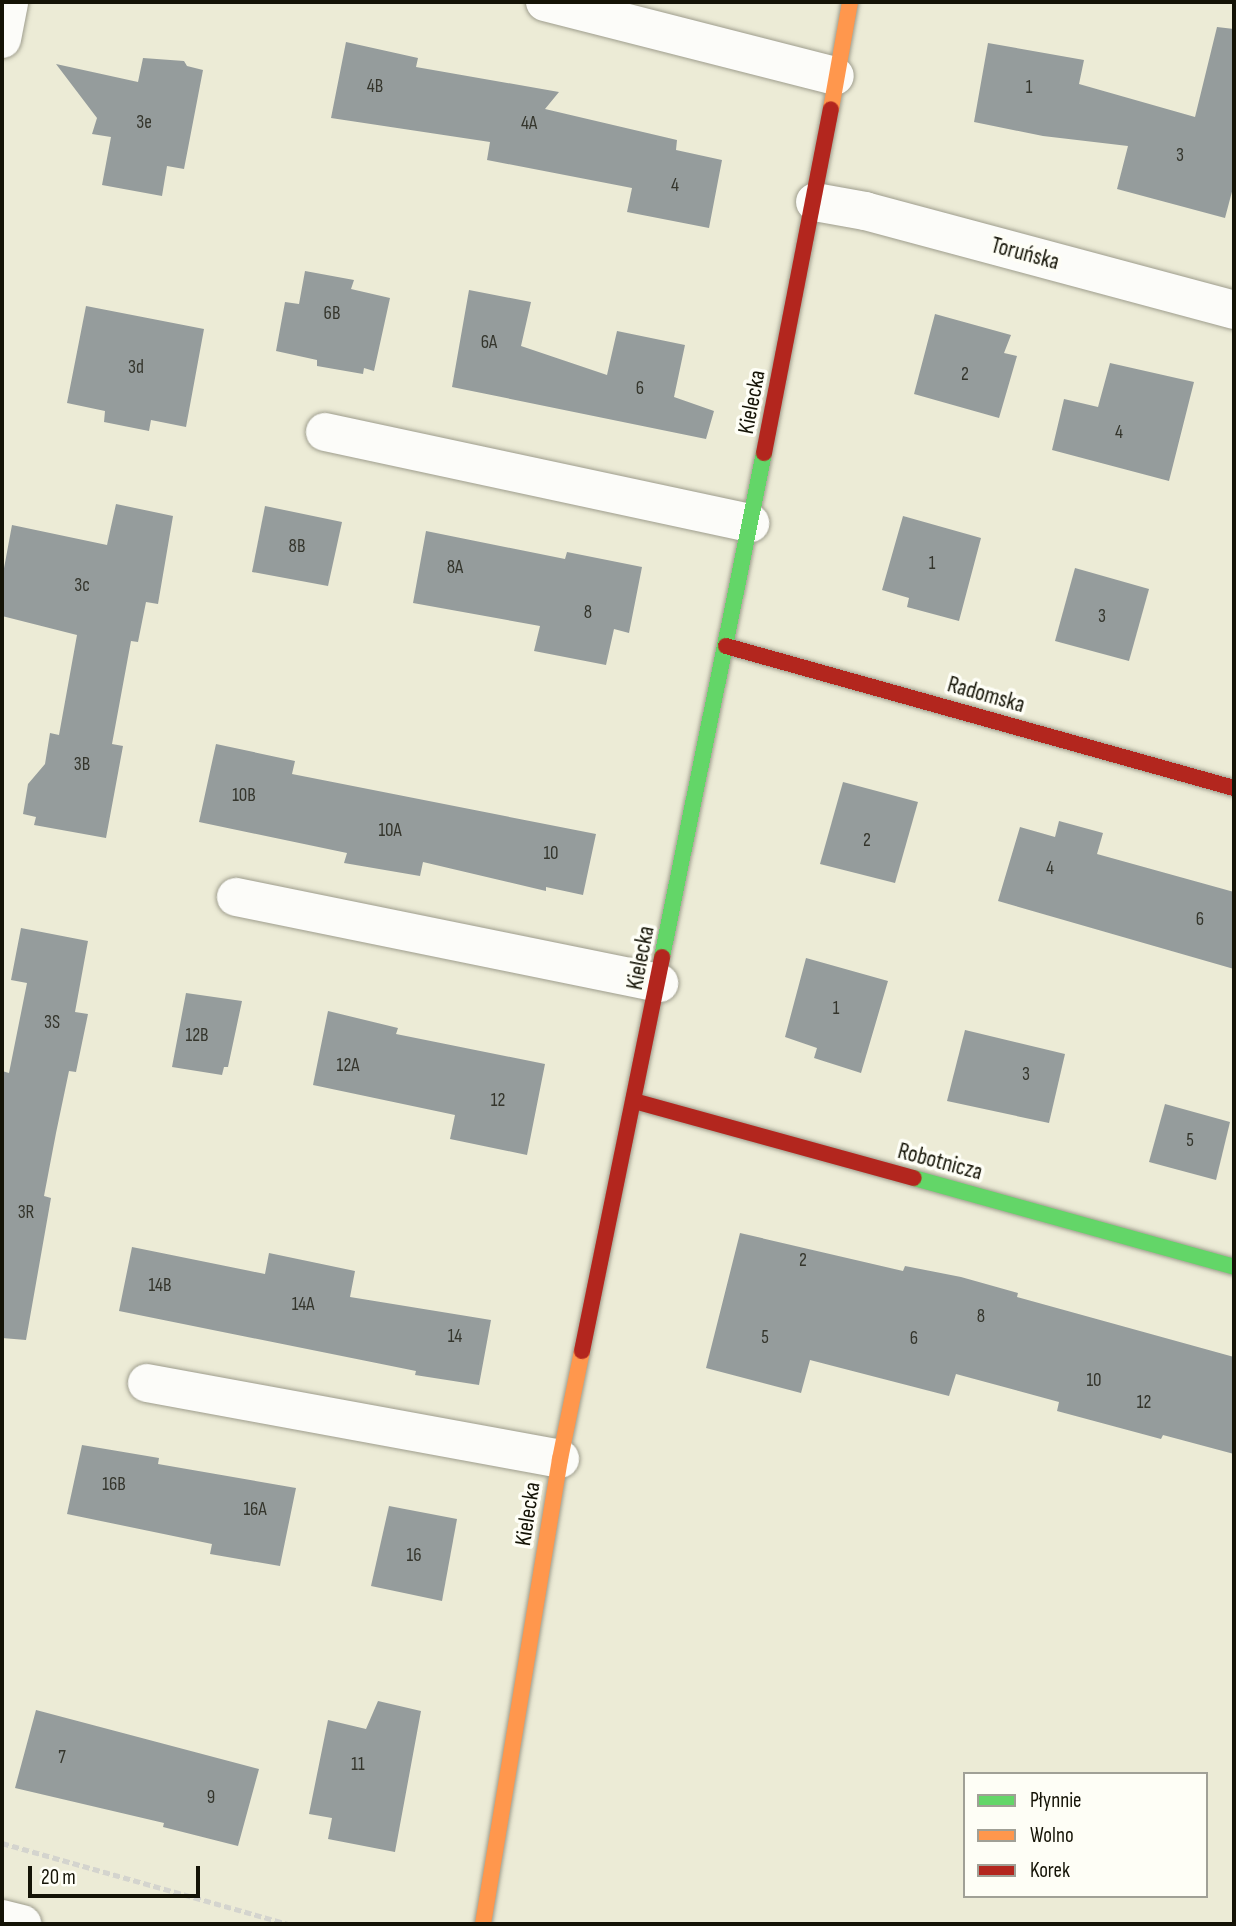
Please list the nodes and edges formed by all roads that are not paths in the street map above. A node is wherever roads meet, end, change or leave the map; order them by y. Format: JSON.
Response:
{"nodes":[{"id":1,"x":9,"y":2,"type":"edge"},
{"id":2,"x":545,"y":2,"type":"edge"},
{"id":3,"x":850,"y":2,"type":"edge"},
{"id":4,"x":2,"y":39,"type":"edge"},
{"id":5,"x":835,"y":76,"type":"junction"},
{"id":6,"x":815,"y":202,"type":"junction"},
{"id":7,"x":1234,"y":310,"type":"edge"},
{"id":8,"x":325,"y":432,"type":"dead end"},
{"id":9,"x":750,"y":523,"type":"junction"},
{"id":10,"x":726,"y":646,"type":"junction"},
{"id":11,"x":1234,"y":788,"type":"edge"},
{"id":12,"x":236,"y":897,"type":"dead end"},
{"id":13,"x":659,"y":983,"type":"junction"},
{"id":14,"x":634,"y":1101,"type":"junction"},
{"id":15,"x":1234,"y":1266,"type":"edge"},
{"id":16,"x":148,"y":1383,"type":"dead end"},
{"id":17,"x":560,"y":1460,"type":"junction"},
{"id":18,"x":2,"y":1919,"type":"edge"},
{"id":19,"x":22,"y":1924,"type":"edge"},
{"id":20,"x":483,"y":1924,"type":"edge"}],
"edges":[{"from":1,"to":4,"type":"street"},
{"from":2,"to":5,"type":"street"},
{"from":3,"to":5,"type":"street","name":"Kielecka"},
{"from":5,"to":6,"type":"street","name":"Kielecka"},
{"from":6,"to":7,"type":"street","name":"Toruńska"},
{"from":6,"to":9,"type":"street","name":"Kielecka"},
{"from":8,"to":9,"type":"street"},
{"from":9,"to":10,"type":"street","name":"Kielecka"},
{"from":10,"to":11,"type":"street","name":"Radomska"},
{"from":10,"to":13,"type":"street","name":"Kielecka"},
{"from":12,"to":13,"type":"street"},
{"from":13,"to":14,"type":"street","name":"Kielecka"},
{"from":14,"to":15,"type":"street","name":"Robotnicza"},
{"from":14,"to":17,"type":"street","name":"Kielecka"},
{"from":16,"to":17,"type":"street"},
{"from":17,"to":20,"type":"street","name":"Kielecka"},
{"from":18,"to":19,"type":"street"}]}
